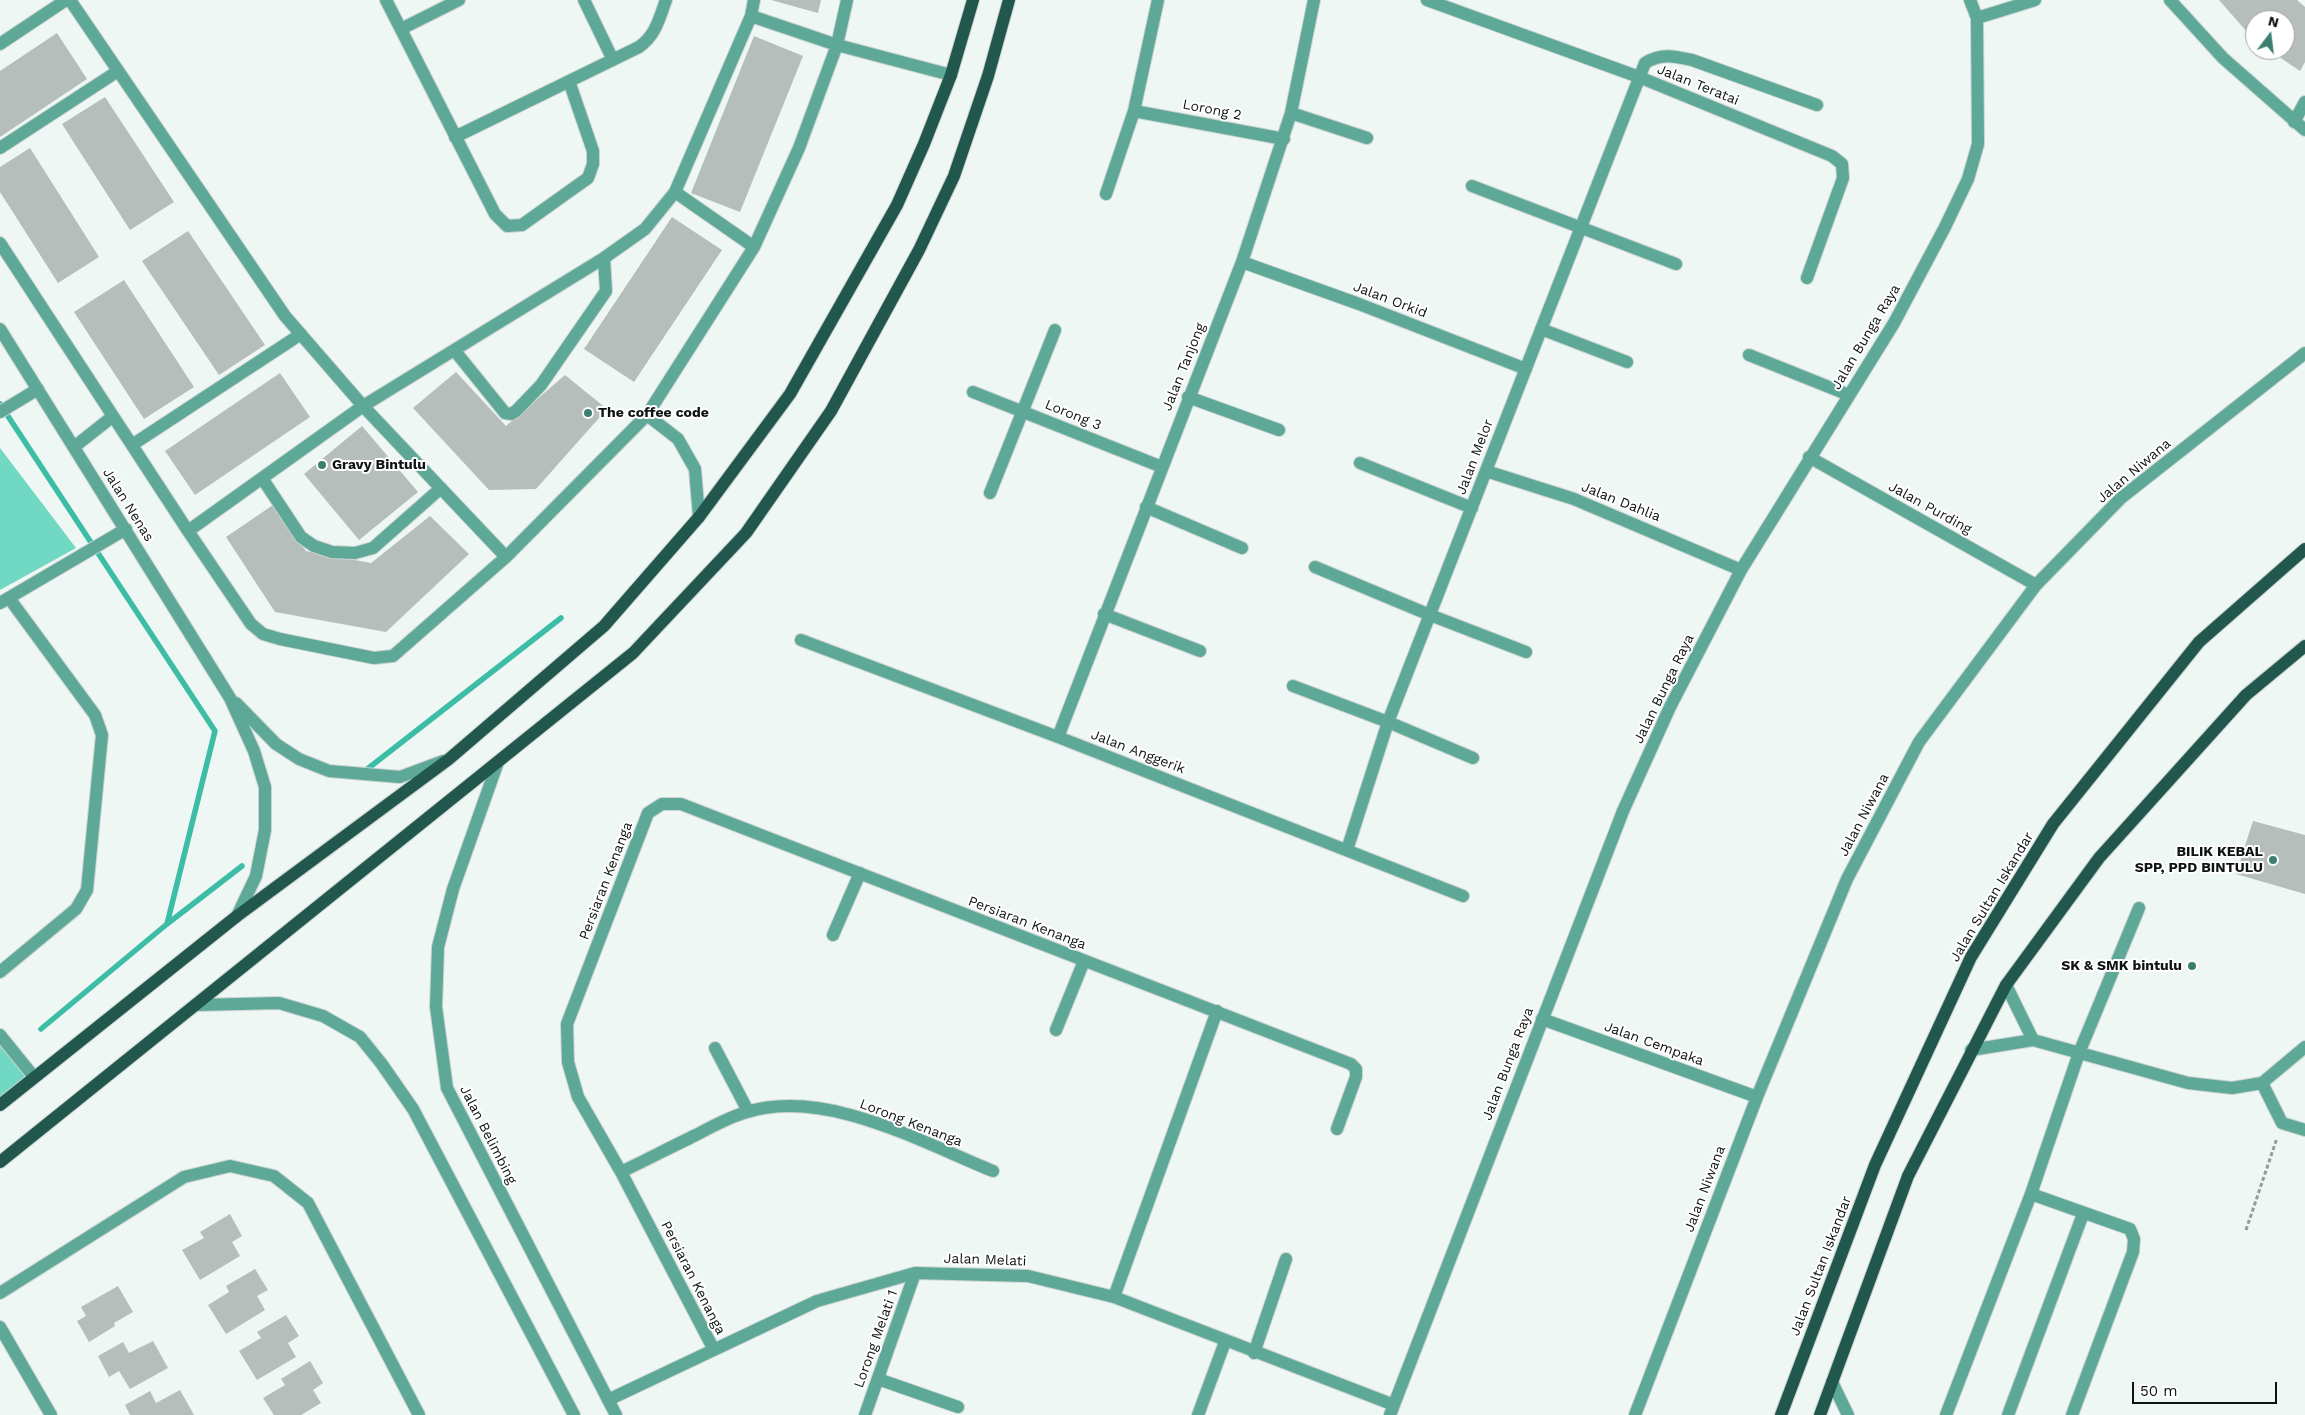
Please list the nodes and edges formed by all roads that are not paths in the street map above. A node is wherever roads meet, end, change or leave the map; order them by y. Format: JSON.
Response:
{"nodes":[{"id":1,"x":66,"y":0,"type":"edge"},
{"id":2,"x":70,"y":0,"type":"edge"},
{"id":3,"x":386,"y":0,"type":"edge"},
{"id":4,"x":460,"y":0,"type":"edge"},
{"id":5,"x":584,"y":0,"type":"edge"},
{"id":6,"x":666,"y":0,"type":"edge"},
{"id":7,"x":754,"y":0,"type":"edge"},
{"id":8,"x":847,"y":0,"type":"edge"},
{"id":9,"x":973,"y":0,"type":"edge"},
{"id":10,"x":1009,"y":0,"type":"edge"},
{"id":11,"x":1158,"y":0,"type":"edge"},
{"id":12,"x":1314,"y":0,"type":"edge"},
{"id":13,"x":1427,"y":0,"type":"edge"},
{"id":14,"x":1970,"y":0,"type":"edge"},
{"id":15,"x":2035,"y":0,"type":"edge"},
{"id":16,"x":2170,"y":0,"type":"edge"},
{"id":17,"x":751,"y":16,"type":"junction"},
{"id":18,"x":1977,"y":18,"type":"junction"},
{"id":19,"x":401,"y":29,"type":"junction"},
{"id":20,"x":0,"y":44,"type":"edge"},
{"id":21,"x":837,"y":46,"type":"junction"},
{"id":22,"x":613,"y":60,"type":"junction"},
{"id":23,"x":118,"y":71,"type":"junction"},
{"id":24,"x":951,"y":75,"type":"junction"},
{"id":25,"x":1639,"y":77,"type":"junction"},
{"id":26,"x":569,"y":81,"type":"junction"},
{"id":27,"x":2305,"y":102,"type":"edge"},
{"id":28,"x":1817,"y":105,"type":"dead end"},
{"id":29,"x":1134,"y":111,"type":"junction"},
{"id":30,"x":1291,"y":113,"type":"junction"},
{"id":31,"x":2294,"y":122,"type":"junction"},
{"id":32,"x":2305,"y":130,"type":"edge"},
{"id":33,"x":455,"y":137,"type":"junction"},
{"id":34,"x":1367,"y":138,"type":"dead end"},
{"id":35,"x":1284,"y":139,"type":"junction"},
{"id":36,"x":0,"y":148,"type":"edge"},
{"id":37,"x":1472,"y":186,"type":"dead end"},
{"id":38,"x":675,"y":192,"type":"junction"},
{"id":39,"x":1106,"y":194,"type":"dead end"},
{"id":40,"x":1581,"y":227,"type":"junction"},
{"id":41,"x":0,"y":243,"type":"edge"},
{"id":42,"x":754,"y":247,"type":"junction"},
{"id":43,"x":604,"y":258,"type":"junction"},
{"id":44,"x":1242,"y":262,"type":"junction"},
{"id":45,"x":1676,"y":264,"type":"dead end"},
{"id":46,"x":1807,"y":278,"type":"dead end"},
{"id":47,"x":0,"y":329,"type":"edge"},
{"id":48,"x":1541,"y":329,"type":"junction"},
{"id":49,"x":1055,"y":330,"type":"dead end"},
{"id":50,"x":301,"y":334,"type":"junction"},
{"id":51,"x":456,"y":351,"type":"junction"},
{"id":52,"x":2305,"y":353,"type":"edge"},
{"id":53,"x":1749,"y":355,"type":"dead end"},
{"id":54,"x":1627,"y":362,"type":"dead end"},
{"id":55,"x":1526,"y":369,"type":"junction"},
{"id":56,"x":38,"y":388,"type":"junction"},
{"id":57,"x":974,"y":392,"type":"dead end"},
{"id":58,"x":1849,"y":396,"type":"junction"},
{"id":59,"x":1188,"y":397,"type":"junction"},
{"id":60,"x":363,"y":406,"type":"junction"},
{"id":61,"x":1021,"y":411,"type":"junction"},
{"id":62,"x":0,"y":412,"type":"edge"},
{"id":63,"x":647,"y":415,"type":"junction"},
{"id":64,"x":112,"y":417,"type":"junction"},
{"id":65,"x":1279,"y":430,"type":"dead end"},
{"id":66,"x":132,"y":445,"type":"junction"},
{"id":67,"x":74,"y":447,"type":"junction"},
{"id":68,"x":1809,"y":457,"type":"junction"},
{"id":69,"x":1360,"y":463,"type":"dead end"},
{"id":70,"x":1162,"y":466,"type":"junction"},
{"id":71,"x":1486,"y":471,"type":"junction"},
{"id":72,"x":262,"y":478,"type":"junction"},
{"id":73,"x":441,"y":488,"type":"junction"},
{"id":74,"x":990,"y":493,"type":"dead end"},
{"id":75,"x":1146,"y":507,"type":"junction"},
{"id":76,"x":1472,"y":508,"type":"junction"},
{"id":77,"x":699,"y":518,"type":"junction"},
{"id":78,"x":126,"y":529,"type":"junction"},
{"id":79,"x":188,"y":532,"type":"junction"},
{"id":80,"x":1242,"y":548,"type":"dead end"},
{"id":81,"x":2305,"y":549,"type":"edge"},
{"id":82,"x":506,"y":557,"type":"junction"},
{"id":83,"x":1315,"y":567,"type":"dead end"},
{"id":84,"x":1741,"y":570,"type":"junction"},
{"id":85,"x":2036,"y":585,"type":"junction"},
{"id":86,"x":5,"y":600,"type":"edge"},
{"id":87,"x":1104,"y":614,"type":"junction"},
{"id":88,"x":1430,"y":615,"type":"junction"},
{"id":89,"x":801,"y":640,"type":"dead end"},
{"id":90,"x":2305,"y":646,"type":"edge"},
{"id":91,"x":1200,"y":651,"type":"dead end"},
{"id":92,"x":1526,"y":652,"type":"dead end"},
{"id":93,"x":1293,"y":686,"type":"dead end"},
{"id":94,"x":230,"y":698,"type":"junction"},
{"id":95,"x":1388,"y":722,"type":"junction"},
{"id":96,"x":1058,"y":737,"type":"junction"},
{"id":97,"x":1473,"y":758,"type":"dead end"},
{"id":98,"x":449,"y":759,"type":"junction"},
{"id":99,"x":498,"y":762,"type":"junction"},
{"id":100,"x":1347,"y":850,"type":"junction"},
{"id":101,"x":860,"y":873,"type":"junction"},
{"id":102,"x":1463,"y":896,"type":"dead end"},
{"id":103,"x":2140,"y":908,"type":"dead end"},
{"id":104,"x":237,"y":916,"type":"junction"},
{"id":105,"x":833,"y":934,"type":"dead end"},
{"id":106,"x":1084,"y":961,"type":"junction"},
{"id":107,"x":0,"y":972,"type":"edge"},
{"id":108,"x":2006,"y":985,"type":"junction"},
{"id":109,"x":197,"y":1005,"type":"junction"},
{"id":110,"x":1217,"y":1011,"type":"junction"},
{"id":111,"x":1542,"y":1019,"type":"junction"},
{"id":112,"x":1056,"y":1030,"type":"dead end"},
{"id":113,"x":0,"y":1035,"type":"edge"},
{"id":114,"x":2034,"y":1040,"type":"junction"},
{"id":115,"x":2305,"y":1047,"type":"edge"},
{"id":116,"x":715,"y":1048,"type":"dead end"},
{"id":117,"x":1971,"y":1050,"type":"junction"},
{"id":118,"x":2079,"y":1052,"type":"junction"},
{"id":119,"x":34,"y":1077,"type":"junction"},
{"id":120,"x":2262,"y":1083,"type":"junction"},
{"id":121,"x":1756,"y":1097,"type":"junction"},
{"id":122,"x":0,"y":1105,"type":"edge"},
{"id":123,"x":748,"y":1111,"type":"junction"},
{"id":124,"x":1337,"y":1129,"type":"dead end"},
{"id":125,"x":2305,"y":1130,"type":"edge"},
{"id":126,"x":0,"y":1162,"type":"edge"},
{"id":127,"x":993,"y":1171,"type":"dead end"},
{"id":128,"x":621,"y":1172,"type":"junction"},
{"id":129,"x":2031,"y":1194,"type":"junction"},
{"id":130,"x":2083,"y":1214,"type":"junction"},
{"id":131,"x":1286,"y":1259,"type":"dead end"},
{"id":132,"x":915,"y":1273,"type":"junction"},
{"id":133,"x":0,"y":1293,"type":"edge"},
{"id":134,"x":1114,"y":1297,"type":"junction"},
{"id":135,"x":0,"y":1327,"type":"edge"},
{"id":136,"x":1225,"y":1342,"type":"junction"},
{"id":137,"x":714,"y":1350,"type":"junction"},
{"id":138,"x":1254,"y":1353,"type":"junction"},
{"id":139,"x":878,"y":1378,"type":"junction"},
{"id":140,"x":1832,"y":1382,"type":"junction"},
{"id":141,"x":608,"y":1400,"type":"junction"},
{"id":142,"x":958,"y":1407,"type":"dead end"},
{"id":143,"x":1392,"y":1410,"type":"edge"},
{"id":144,"x":50,"y":1415,"type":"edge"},
{"id":145,"x":419,"y":1415,"type":"edge"},
{"id":146,"x":574,"y":1415,"type":"edge"},
{"id":147,"x":616,"y":1415,"type":"edge"},
{"id":148,"x":864,"y":1415,"type":"edge"},
{"id":149,"x":1198,"y":1415,"type":"edge"},
{"id":150,"x":1635,"y":1415,"type":"edge"},
{"id":151,"x":1781,"y":1415,"type":"edge"},
{"id":152,"x":1820,"y":1415,"type":"edge"},
{"id":153,"x":1848,"y":1415,"type":"edge"},
{"id":154,"x":1946,"y":1415,"type":"edge"},
{"id":155,"x":2008,"y":1415,"type":"edge"},
{"id":156,"x":2072,"y":1415,"type":"edge"}],
"edges":[{"from":1,"to":20,"type":"street"},
{"from":2,"to":23,"type":"street"},
{"from":3,"to":19,"type":"street"},
{"from":4,"to":19,"type":"street"},
{"from":5,"to":22,"type":"street"},
{"from":6,"to":22,"type":"street"},
{"from":7,"to":17,"type":"street"},
{"from":8,"to":21,"type":"street"},
{"from":9,"to":24,"type":"main road"},
{"from":10,"to":99,"type":"main road"},
{"from":11,"to":29,"type":"street"},
{"from":12,"to":30,"type":"street","name":"Jalan Tanjong"},
{"from":13,"to":25,"type":"street","name":"Jalan Teratai"},
{"from":14,"to":18,"type":"street","name":"Jalan Bunga Raya"},
{"from":15,"to":18,"type":"street"},
{"from":16,"to":31,"type":"street"},
{"from":17,"to":21,"type":"street"},
{"from":17,"to":38,"type":"street"},
{"from":18,"to":58,"type":"street","name":"Jalan Bunga Raya"},
{"from":19,"to":33,"type":"street"},
{"from":21,"to":24,"type":"street"},
{"from":21,"to":42,"type":"street"},
{"from":22,"to":26,"type":"street"},
{"from":23,"to":36,"type":"street"},
{"from":23,"to":50,"type":"street"},
{"from":24,"to":77,"type":"main road"},
{"from":25,"to":28,"type":"street","name":"Jalan Melor"},
{"from":25,"to":40,"type":"street","name":"Jalan Melor"},
{"from":25,"to":46,"type":"street","name":"Jalan Teratai"},
{"from":26,"to":33,"type":"street"},
{"from":26,"to":33,"type":"street"},
{"from":27,"to":31,"type":"street"},
{"from":29,"to":35,"type":"street","name":"Lorong 2"},
{"from":29,"to":39,"type":"street"},
{"from":30,"to":34,"type":"street"},
{"from":30,"to":35,"type":"street","name":"Jalan Tanjong"},
{"from":31,"to":32,"type":"street"},
{"from":35,"to":44,"type":"street","name":"Jalan Tanjong"},
{"from":37,"to":40,"type":"street"},
{"from":38,"to":42,"type":"street"},
{"from":38,"to":43,"type":"street"},
{"from":40,"to":45,"type":"street"},
{"from":40,"to":48,"type":"street","name":"Jalan Melor"},
{"from":41,"to":64,"type":"street"},
{"from":42,"to":63,"type":"street"},
{"from":43,"to":51,"type":"street"},
{"from":43,"to":51,"type":"street"},
{"from":44,"to":55,"type":"street","name":"Jalan Orkid"},
{"from":44,"to":59,"type":"street","name":"Jalan Tanjong"},
{"from":47,"to":56,"type":"street","name":"Jalan Nenas"},
{"from":48,"to":54,"type":"street"},
{"from":48,"to":55,"type":"street","name":"Jalan Melor"},
{"from":49,"to":61,"type":"street"},
{"from":50,"to":60,"type":"street"},
{"from":50,"to":66,"type":"street"},
{"from":51,"to":60,"type":"street"},
{"from":52,"to":85,"type":"street","name":"Jalan Niwana"},
{"from":53,"to":58,"type":"street"},
{"from":55,"to":71,"type":"street","name":"Jalan Melor"},
{"from":56,"to":62,"type":"street"},
{"from":56,"to":67,"type":"street","name":"Jalan Nenas"},
{"from":57,"to":61,"type":"street","name":"Lorong 3"},
{"from":58,"to":68,"type":"street","name":"Jalan Bunga Raya"},
{"from":59,"to":65,"type":"street"},
{"from":59,"to":70,"type":"street","name":"Jalan Tanjong"},
{"from":60,"to":72,"type":"street"},
{"from":60,"to":73,"type":"street"},
{"from":61,"to":70,"type":"street","name":"Lorong 3"},
{"from":61,"to":74,"type":"street"},
{"from":63,"to":77,"type":"street"},
{"from":63,"to":82,"type":"street"},
{"from":64,"to":66,"type":"street"},
{"from":64,"to":67,"type":"street"},
{"from":66,"to":79,"type":"street"},
{"from":67,"to":78,"type":"street","name":"Jalan Nenas"},
{"from":68,"to":84,"type":"street","name":"Jalan Bunga Raya"},
{"from":68,"to":85,"type":"street","name":"Jalan Purding"},
{"from":69,"to":76,"type":"street"},
{"from":70,"to":75,"type":"street","name":"Jalan Tanjong"},
{"from":71,"to":76,"type":"street","name":"Jalan Melor"},
{"from":71,"to":84,"type":"street","name":"Jalan Dahlia"},
{"from":72,"to":73,"type":"street"},
{"from":72,"to":79,"type":"street"},
{"from":73,"to":82,"type":"street"},
{"from":75,"to":80,"type":"street"},
{"from":75,"to":87,"type":"street","name":"Jalan Tanjong"},
{"from":76,"to":88,"type":"street","name":"Jalan Melor"},
{"from":77,"to":98,"type":"main road"},
{"from":78,"to":86,"type":"street"},
{"from":78,"to":94,"type":"street","name":"Jalan Nenas"},
{"from":79,"to":82,"type":"street"},
{"from":81,"to":151,"type":"main road","name":"Jalan Sultan Iskandar"},
{"from":83,"to":88,"type":"street"},
{"from":84,"to":111,"type":"street","name":"Jalan Bunga Raya"},
{"from":85,"to":121,"type":"street","name":"Jalan Niwana"},
{"from":86,"to":107,"type":"street"},
{"from":87,"to":91,"type":"street"},
{"from":87,"to":96,"type":"street","name":"Jalan Tanjong"},
{"from":88,"to":92,"type":"street"},
{"from":88,"to":95,"type":"street","name":"Jalan Melor"},
{"from":89,"to":96,"type":"street","name":"Jalan Anggerik"},
{"from":90,"to":108,"type":"main road"},
{"from":93,"to":95,"type":"street"},
{"from":94,"to":98,"type":"street","name":"Jalan Nenas"},
{"from":94,"to":104,"type":"street","name":"Jalan Nenas"},
{"from":95,"to":97,"type":"street"},
{"from":95,"to":100,"type":"street","name":"Jalan Melor"},
{"from":96,"to":100,"type":"street","name":"Jalan Anggerik"},
{"from":98,"to":104,"type":"main road"},
{"from":99,"to":109,"type":"main road"},
{"from":99,"to":141,"type":"street","name":"Jalan Belimbing"},
{"from":100,"to":102,"type":"street","name":"Jalan Anggerik"},
{"from":101,"to":105,"type":"street"},
{"from":101,"to":106,"type":"street","name":"Persiaran Kenanga"},
{"from":101,"to":128,"type":"street","name":"Persiaran Kenanga"},
{"from":103,"to":118,"type":"street"},
{"from":104,"to":119,"type":"main road"},
{"from":106,"to":110,"type":"street","name":"Persiaran Kenanga"},
{"from":106,"to":112,"type":"street"},
{"from":108,"to":114,"type":"street"},
{"from":108,"to":117,"type":"main road"},
{"from":109,"to":126,"type":"main road"},
{"from":109,"to":146,"type":"street"},
{"from":110,"to":124,"type":"street","name":"Persiaran Kenanga"},
{"from":110,"to":134,"type":"street"},
{"from":111,"to":121,"type":"street","name":"Jalan Cempaka"},
{"from":111,"to":143,"type":"street","name":"Jalan Bunga Raya"},
{"from":113,"to":119,"type":"street"},
{"from":114,"to":117,"type":"street"},
{"from":114,"to":118,"type":"street"},
{"from":115,"to":120,"type":"street"},
{"from":116,"to":123,"type":"street"},
{"from":117,"to":140,"type":"main road"},
{"from":118,"to":120,"type":"street"},
{"from":118,"to":129,"type":"street"},
{"from":119,"to":122,"type":"main road"},
{"from":120,"to":125,"type":"street"},
{"from":121,"to":150,"type":"street","name":"Jalan Niwana"},
{"from":123,"to":127,"type":"street","name":"Lorong Kenanga"},
{"from":123,"to":128,"type":"street","name":"Lorong Kenanga"},
{"from":128,"to":137,"type":"street","name":"Persiaran Kenanga"},
{"from":129,"to":130,"type":"street"},
{"from":129,"to":154,"type":"street"},
{"from":130,"to":155,"type":"street"},
{"from":130,"to":156,"type":"street"},
{"from":131,"to":138,"type":"street"},
{"from":132,"to":134,"type":"street","name":"Jalan Melati"},
{"from":132,"to":137,"type":"street","name":"Jalan Melati"},
{"from":132,"to":139,"type":"street","name":"Lorong Melati 1"},
{"from":133,"to":145,"type":"street"},
{"from":134,"to":136,"type":"street","name":"Jalan Melati"},
{"from":135,"to":144,"type":"street"},
{"from":136,"to":138,"type":"street","name":"Jalan Melati"},
{"from":136,"to":149,"type":"street"},
{"from":137,"to":141,"type":"street","name":"Jalan Melati"},
{"from":138,"to":143,"type":"street","name":"Jalan Melati"},
{"from":139,"to":142,"type":"street"},
{"from":139,"to":148,"type":"street","name":"Lorong Melati 1"},
{"from":140,"to":152,"type":"main road"},
{"from":140,"to":153,"type":"street"},
{"from":141,"to":147,"type":"street","name":"Jalan Belimbing"}]}
